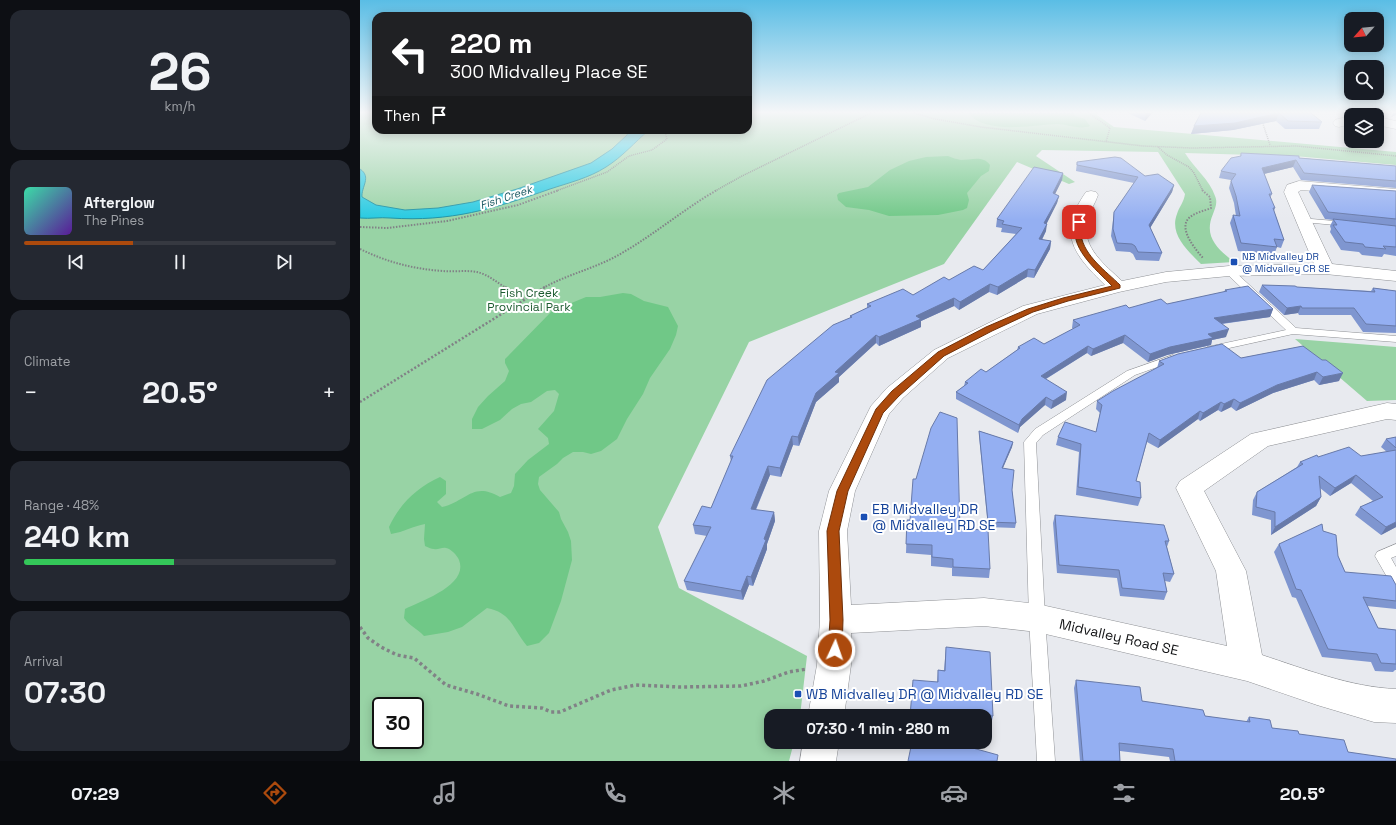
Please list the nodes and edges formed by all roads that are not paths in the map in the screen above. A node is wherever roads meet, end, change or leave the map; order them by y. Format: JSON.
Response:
{"nodes":[{"id":1,"x":1396,"y":193,"type":"edge"},
{"id":2,"x":1091,"y":195,"type":"dead end"},
{"id":3,"x":1303,"y":220,"type":"junction"},
{"id":4,"x":1352,"y":225,"type":"edge"},
{"id":5,"x":1326,"y":269,"type":"junction"},
{"id":6,"x":1223,"y":272,"type":"junction"},
{"id":7,"x":1396,"y":276,"type":"edge"},
{"id":8,"x":1118,"y":287,"type":"junction"},
{"id":9,"x":1293,"y":331,"type":"junction"},
{"id":10,"x":1396,"y":339,"type":"edge"},
{"id":11,"x":1202,"y":351,"type":"edge"},
{"id":12,"x":1187,"y":354,"type":"edge"},
{"id":13,"x":1396,"y":412,"type":"edge"},
{"id":14,"x":1396,"y":550,"type":"edge"},
{"id":15,"x":1396,"y":580,"type":"edge"},
{"id":16,"x":1037,"y":618,"type":"junction"},
{"id":17,"x":836,"y":620,"type":"junction"},
{"id":18,"x":1247,"y":666,"type":"junction"},
{"id":19,"x":1396,"y":706,"type":"edge"},
{"id":20,"x":827,"y":709,"type":"edge"},
{"id":21,"x":821,"y":749,"type":"edge"},
{"id":22,"x":818,"y":761,"type":"edge"},
{"id":23,"x":1046,"y":761,"type":"edge"}],
"edges":[{"from":1,"to":3,"type":"street"},
{"from":2,"to":8,"type":"street"},
{"from":3,"to":4,"type":"lane"},
{"from":3,"to":5,"type":"street"},
{"from":5,"to":6,"type":"street"},
{"from":5,"to":7,"type":"street"},
{"from":6,"to":8,"type":"street"},
{"from":6,"to":9,"type":"lane"},
{"from":8,"to":17,"type":"street"},
{"from":9,"to":10,"type":"lane"},
{"from":9,"to":11,"type":"lane"},
{"from":12,"to":16,"type":"lane"},
{"from":13,"to":18,"type":"street"},
{"from":14,"to":15,"type":"lane"},
{"from":16,"to":17,"type":"street","name":"Midvalley Road SE"},
{"from":16,"to":18,"type":"street","name":"Midvalley Road SE"},
{"from":16,"to":23,"type":"lane"},
{"from":17,"to":20,"type":"street"},
{"from":18,"to":19,"type":"street","name":"Midvalley Road SE"},
{"from":21,"to":22,"type":"street"}]}
